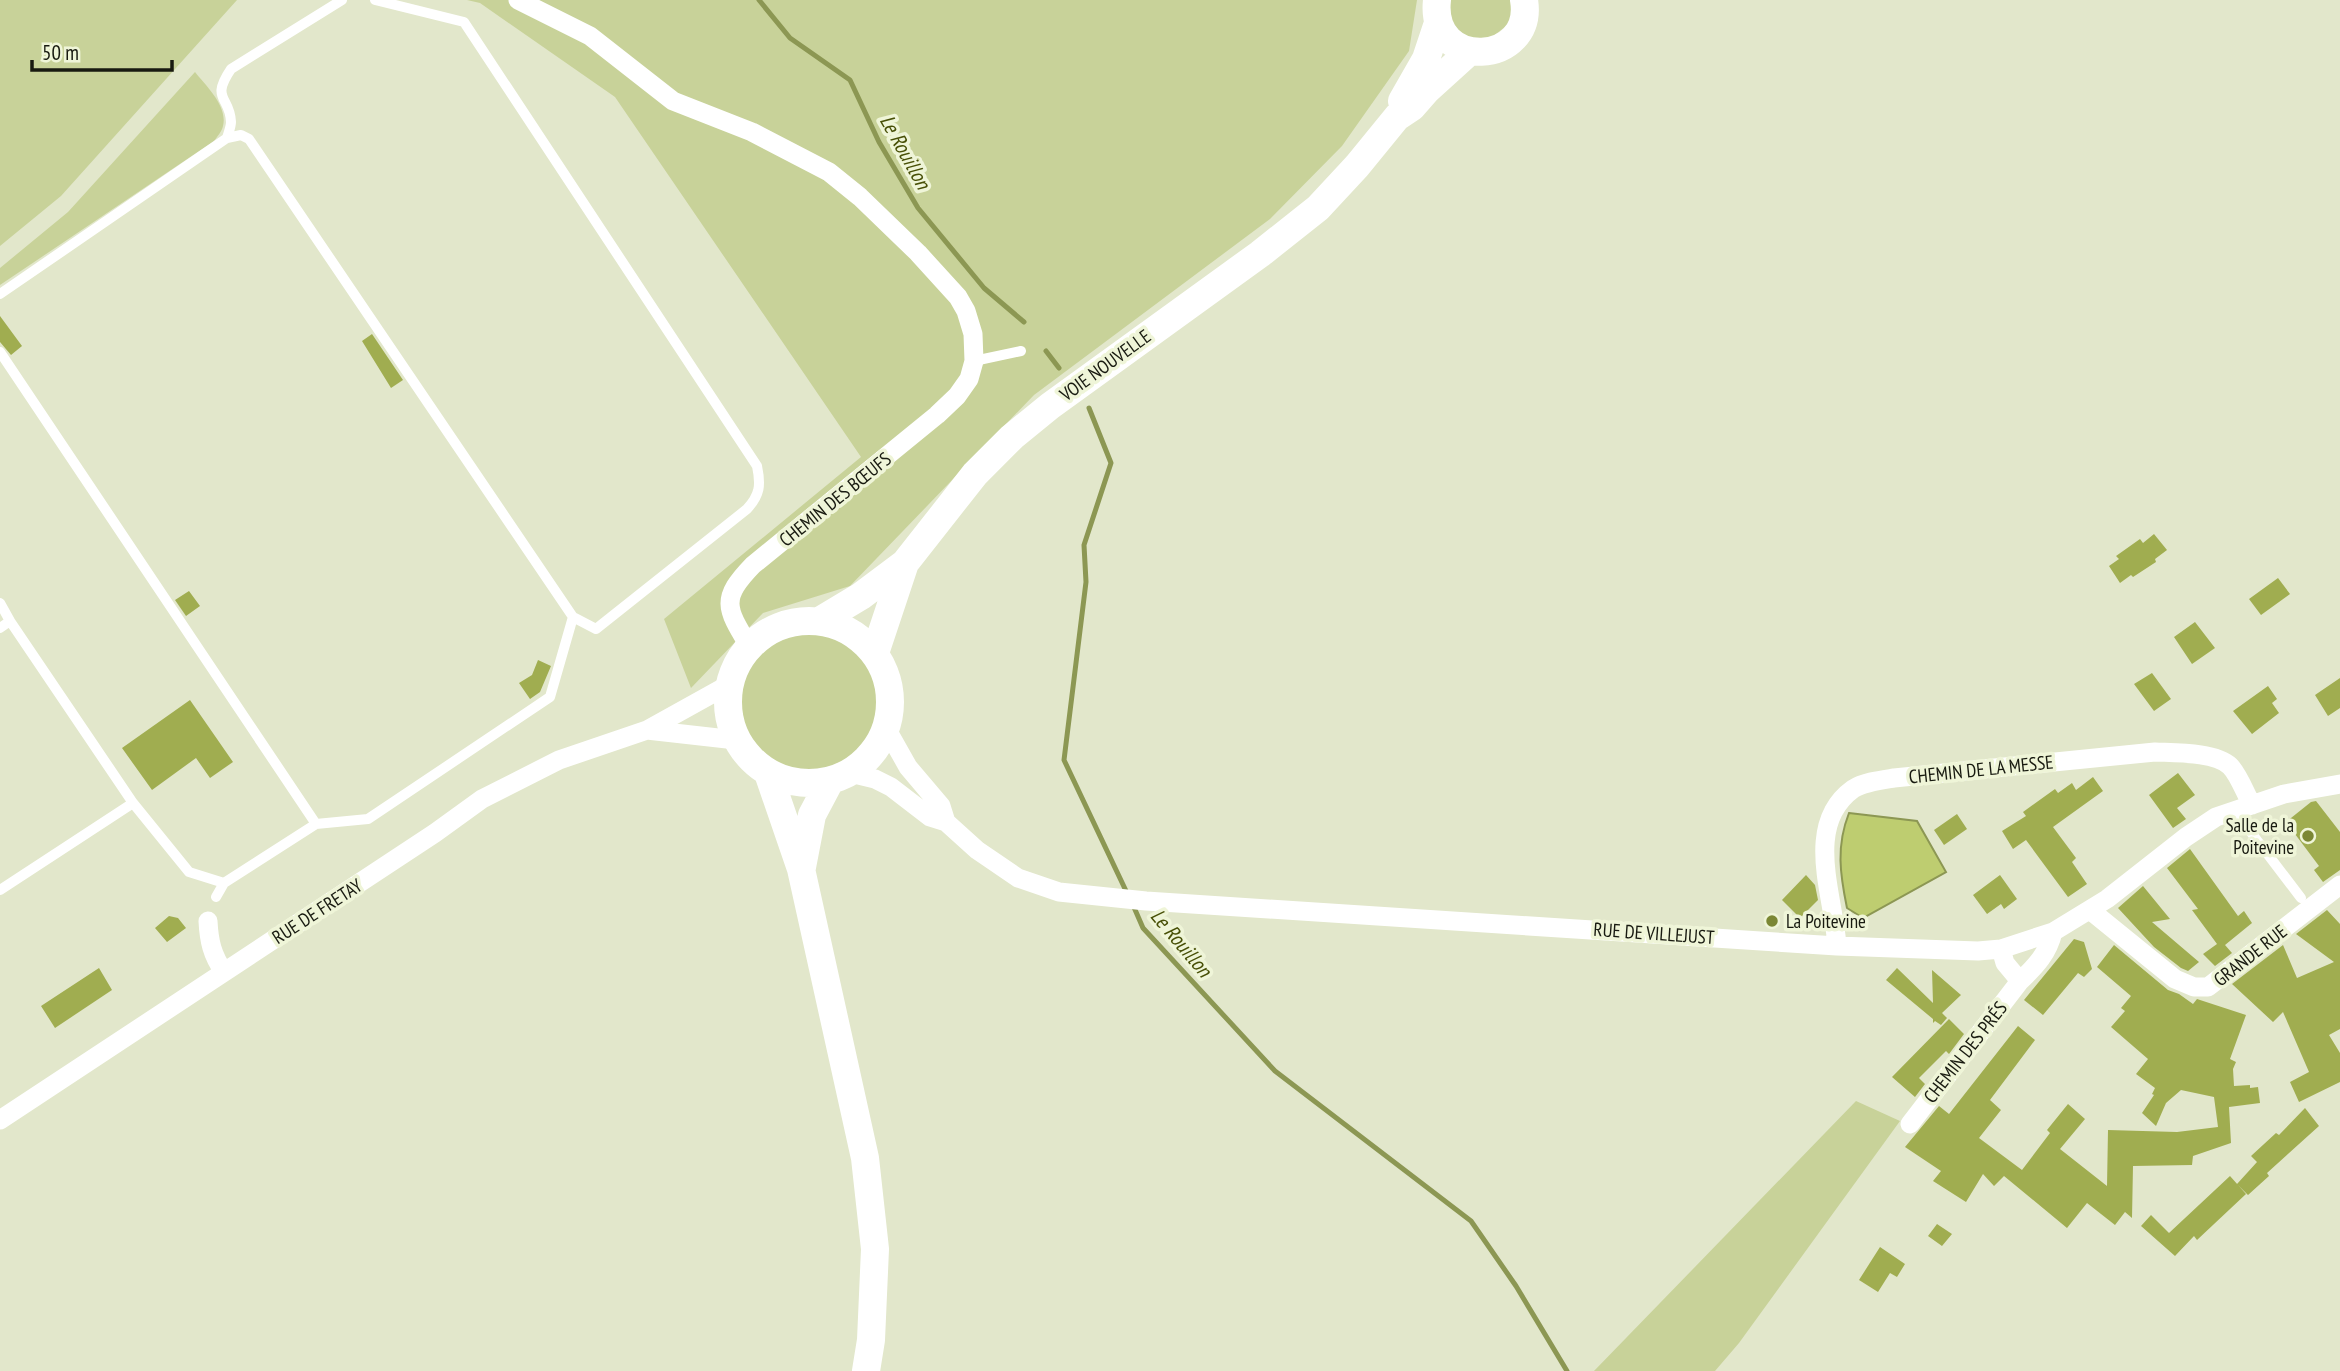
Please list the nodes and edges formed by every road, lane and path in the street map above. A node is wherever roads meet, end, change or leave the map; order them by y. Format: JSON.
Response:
{"nodes":[{"id":1,"x":342,"y":0,"type":"edge"},
{"id":2,"x":375,"y":0,"type":"edge"},
{"id":3,"x":518,"y":0,"type":"edge"},
{"id":4,"x":1526,"y":1,"type":"edge"},
{"id":5,"x":1437,"y":12,"type":"edge"},
{"id":6,"x":1469,"y":52,"type":"junction"},
{"id":7,"x":1397,"y":117,"type":"junction"},
{"id":8,"x":227,"y":138,"type":"junction"},
{"id":9,"x":0,"y":294,"type":"edge"},
{"id":10,"x":1021,"y":351,"type":"dead end"},
{"id":11,"x":0,"y":352,"type":"edge"},
{"id":12,"x":974,"y":362,"type":"junction"},
{"id":13,"x":905,"y":563,"type":"junction"},
{"id":14,"x":0,"y":603,"type":"edge"},
{"id":15,"x":573,"y":617,"type":"junction"},
{"id":16,"x":821,"y":620,"type":"junction"},
{"id":17,"x":10,"y":621,"type":"junction"},
{"id":18,"x":0,"y":628,"type":"edge"},
{"id":19,"x":749,"y":646,"type":"junction"},
{"id":20,"x":875,"y":653,"type":"junction"},
{"id":21,"x":728,"y":685,"type":"junction"},
{"id":22,"x":887,"y":728,"type":"junction"},
{"id":23,"x":647,"y":730,"type":"junction"},
{"id":24,"x":736,"y":740,"type":"junction"},
{"id":25,"x":768,"y":773,"type":"junction"},
{"id":26,"x":840,"y":777,"type":"junction"},
{"id":27,"x":2340,"y":784,"type":"edge"},
{"id":28,"x":133,"y":803,"type":"junction"},
{"id":29,"x":2243,"y":807,"type":"junction"},
{"id":30,"x":946,"y":822,"type":"junction"},
{"id":31,"x":316,"y":824,"type":"junction"},
{"id":32,"x":801,"y":869,"type":"junction"},
{"id":33,"x":224,"y":883,"type":"junction"},
{"id":34,"x":2340,"y":885,"type":"edge"},
{"id":35,"x":0,"y":890,"type":"edge"},
{"id":36,"x":216,"y":897,"type":"dead end"},
{"id":37,"x":2301,"y":898,"type":"dead end"},
{"id":38,"x":2090,"y":910,"type":"junction"},
{"id":39,"x":208,"y":921,"type":"dead end"},
{"id":40,"x":2053,"y":932,"type":"junction"},
{"id":41,"x":1837,"y":946,"type":"junction"},
{"id":42,"x":2001,"y":949,"type":"junction"},
{"id":43,"x":224,"y":972,"type":"junction"},
{"id":44,"x":2020,"y":981,"type":"junction"},
{"id":45,"x":0,"y":1120,"type":"edge"},
{"id":46,"x":1910,"y":1124,"type":"dead end"},
{"id":47,"x":866,"y":1371,"type":"edge"}],
"edges":[{"from":1,"to":8,"type":"lane"},
{"from":2,"to":15,"type":"lane"},
{"from":3,"to":12,"type":"street"},
{"from":4,"to":6,"type":"main road"},
{"from":5,"to":6,"type":"main road"},
{"from":5,"to":7,"type":"main road","name":"VOIE NOUVELLE"},
{"from":6,"to":7,"type":"main road","name":"VOIE NOUVELLE"},
{"from":7,"to":13,"type":"main road","name":"VOIE NOUVELLE"},
{"from":8,"to":9,"type":"lane"},
{"from":8,"to":15,"type":"lane"},
{"from":10,"to":12,"type":"lane"},
{"from":11,"to":31,"type":"lane"},
{"from":12,"to":19,"type":"street","name":"CHEMIN DES BŒUFS"},
{"from":13,"to":16,"type":"main road","name":"VOIE NOUVELLE"},
{"from":13,"to":20,"type":"main road"},
{"from":14,"to":17,"type":"lane"},
{"from":15,"to":31,"type":"lane"},
{"from":16,"to":19,"type":"main road"},
{"from":16,"to":20,"type":"main road"},
{"from":17,"to":18,"type":"lane"},
{"from":17,"to":28,"type":"lane"},
{"from":19,"to":21,"type":"main road"},
{"from":20,"to":22,"type":"main road"},
{"from":21,"to":23,"type":"street","name":"RUE DE FRETAY"},
{"from":21,"to":24,"type":"main road"},
{"from":22,"to":26,"type":"main road"},
{"from":22,"to":30,"type":"street","name":"RUE DE VILLEJUST"},
{"from":23,"to":24,"type":"street","name":"RUE DE FRETAY"},
{"from":23,"to":43,"type":"street","name":"RUE DE FRETAY"},
{"from":24,"to":25,"type":"main road"},
{"from":25,"to":26,"type":"main road"},
{"from":25,"to":32,"type":"main road"},
{"from":26,"to":30,"type":"street","name":"RUE DE VILLEJUST"},
{"from":26,"to":32,"type":"main road"},
{"from":27,"to":29,"type":"street","name":"RUE DE VILLEJUST"},
{"from":28,"to":33,"type":"lane"},
{"from":28,"to":35,"type":"lane"},
{"from":29,"to":37,"type":"lane"},
{"from":29,"to":38,"type":"street","name":"RUE DE VILLEJUST"},
{"from":29,"to":41,"type":"street","name":"CHEMIN DE LA MESSE"},
{"from":30,"to":41,"type":"street","name":"RUE DE VILLEJUST"},
{"from":31,"to":33,"type":"lane"},
{"from":32,"to":47,"type":"main road"},
{"from":33,"to":36,"type":"lane"},
{"from":34,"to":38,"type":"street","name":"GRANDE RUE"},
{"from":38,"to":40,"type":"street","name":"RUE DE VILLEJUST"},
{"from":39,"to":43,"type":"street"},
{"from":40,"to":42,"type":"street","name":"RUE DE VILLEJUST"},
{"from":40,"to":44,"type":"street","name":"CHEMIN DES PRÉS"},
{"from":41,"to":42,"type":"street","name":"RUE DE VILLEJUST"},
{"from":42,"to":44,"type":"street"},
{"from":43,"to":45,"type":"street","name":"RUE DE FRETAY"},
{"from":44,"to":46,"type":"street","name":"CHEMIN DES PRÉS"}]}
